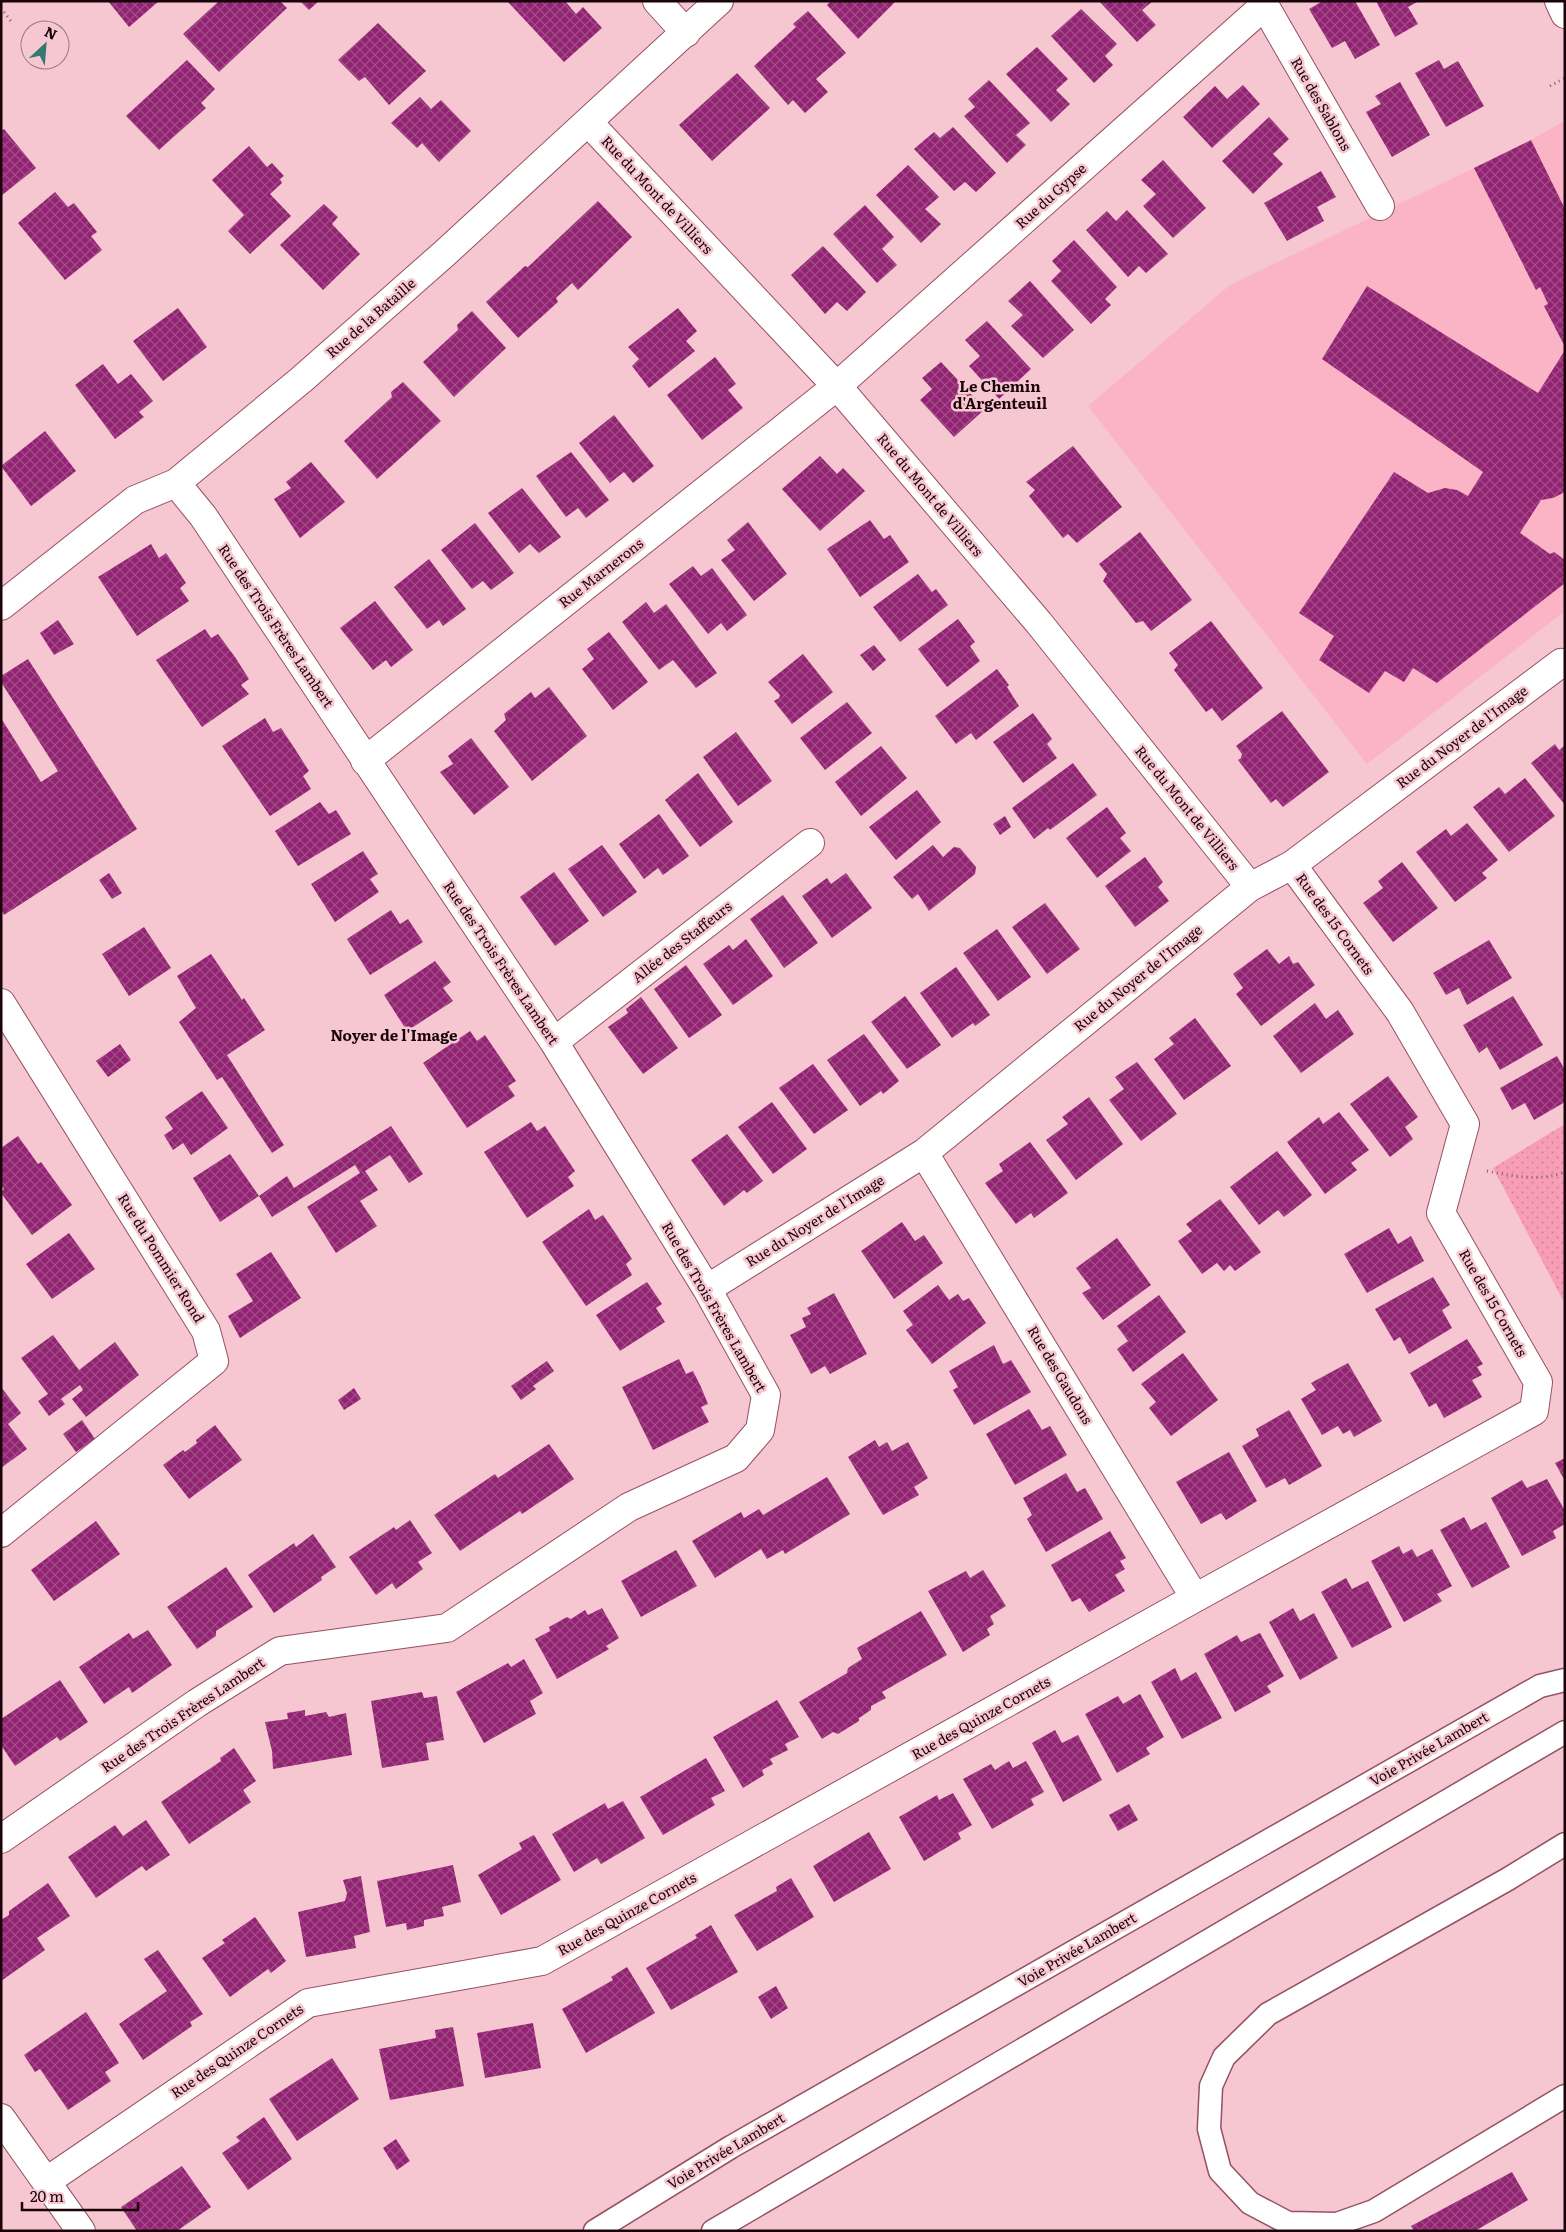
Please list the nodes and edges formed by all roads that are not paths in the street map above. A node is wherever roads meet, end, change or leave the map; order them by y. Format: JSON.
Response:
{"nodes":[{"id":1,"x":657,"y":1,"type":"edge"},
{"id":2,"x":719,"y":1,"type":"edge"},
{"id":3,"x":1558,"y":1,"type":"edge"},
{"id":4,"x":1263,"y":3,"type":"edge"},
{"id":5,"x":1565,"y":14,"type":"edge"},
{"id":6,"x":686,"y":33,"type":"junction"},
{"id":7,"x":588,"y":122,"type":"junction"},
{"id":8,"x":1380,"y":206,"type":"dead end"},
{"id":9,"x":837,"y":386,"type":"junction"},
{"id":10,"x":176,"y":483,"type":"junction"},
{"id":11,"x":1,"y":606,"type":"edge"},
{"id":12,"x":1565,"y":665,"type":"edge"},
{"id":13,"x":365,"y":761,"type":"junction"},
{"id":14,"x":810,"y":843,"type":"dead end"},
{"id":15,"x":1292,"y":865,"type":"junction"},
{"id":16,"x":1250,"y":887,"type":"junction"},
{"id":17,"x":1,"y":1003,"type":"edge"},
{"id":18,"x":554,"y":1042,"type":"junction"},
{"id":19,"x":924,"y":1153,"type":"junction"},
{"id":20,"x":707,"y":1289,"type":"junction"},
{"id":21,"x":1,"y":1533,"type":"edge"},
{"id":22,"x":1195,"y":1598,"type":"junction"},
{"id":23,"x":1565,"y":1680,"type":"edge"},
{"id":24,"x":1565,"y":1732,"type":"edge"},
{"id":25,"x":1,"y":1838,"type":"edge"},
{"id":26,"x":1565,"y":1844,"type":"edge"},
{"id":27,"x":1565,"y":2096,"type":"edge"},
{"id":28,"x":1,"y":2118,"type":"edge"},
{"id":29,"x":47,"y":2181,"type":"junction"},
{"id":30,"x":81,"y":2231,"type":"edge"},
{"id":31,"x":595,"y":2231,"type":"edge"},
{"id":32,"x":713,"y":2231,"type":"edge"}],
"edges":[{"from":1,"to":6,"type":"street"},
{"from":2,"to":6,"type":"street","name":"Rue de la Bataille"},
{"from":3,"to":5,"type":"street"},
{"from":4,"to":8,"type":"street","name":"Rue des Sablons"},
{"from":4,"to":9,"type":"street","name":"Rue du Gypse"},
{"from":6,"to":7,"type":"street","name":"Rue de la Bataille"},
{"from":7,"to":9,"type":"street","name":"Rue du Mont de Villiers"},
{"from":7,"to":10,"type":"street","name":"Rue de la Bataille"},
{"from":9,"to":13,"type":"street","name":"Rue Marnerons"},
{"from":9,"to":16,"type":"street","name":"Rue du Mont de Villiers"},
{"from":10,"to":11,"type":"street","name":"Rue de la Bataille"},
{"from":10,"to":13,"type":"street","name":"Rue des Trois Frères Lambert"},
{"from":12,"to":15,"type":"street","name":"Rue du Noyer de l'Image"},
{"from":13,"to":18,"type":"street","name":"Rue des Trois Frères Lambert"},
{"from":14,"to":18,"type":"street","name":"Allée des Staffeurs"},
{"from":15,"to":16,"type":"street","name":"Rue du Noyer de l'Image"},
{"from":15,"to":22,"type":"street","name":"Rue des 15 Cornets"},
{"from":16,"to":19,"type":"street","name":"Rue du Noyer de l'Image"},
{"from":17,"to":21,"type":"street","name":"Rue du Pommier Rond"},
{"from":18,"to":20,"type":"street","name":"Rue des Trois Frères Lambert"},
{"from":19,"to":20,"type":"street","name":"Rue du Noyer de l'Image"},
{"from":19,"to":22,"type":"street","name":"Rue des Gaudons"},
{"from":20,"to":25,"type":"street","name":"Rue des Trois Frères Lambert"},
{"from":22,"to":29,"type":"street","name":"Rue des Quinze Cornets"},
{"from":23,"to":31,"type":"lane","name":"Voie Privée Lambert"},
{"from":24,"to":32,"type":"lane"},
{"from":26,"to":27,"type":"lane"},
{"from":28,"to":29,"type":"street"},
{"from":29,"to":30,"type":"street"}]}
